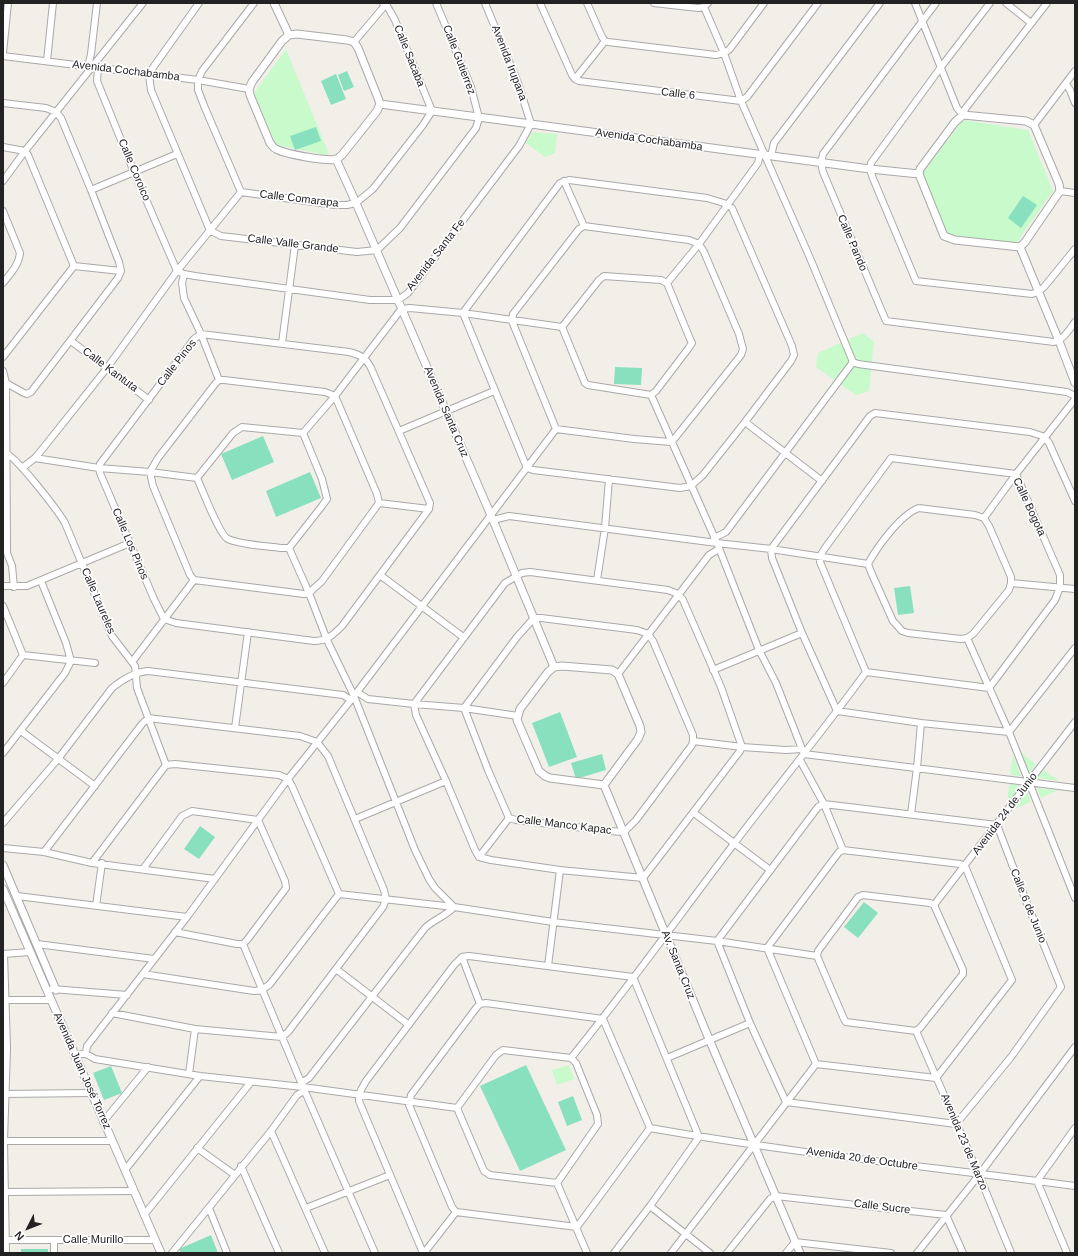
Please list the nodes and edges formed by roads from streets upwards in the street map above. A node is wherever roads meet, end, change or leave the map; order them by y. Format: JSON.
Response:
{"nodes":[{"id":1,"x":8,"y":3,"type":"edge"},
{"id":2,"x":53,"y":3,"type":"edge"},
{"id":3,"x":97,"y":3,"type":"edge"},
{"id":4,"x":143,"y":3,"type":"edge"},
{"id":5,"x":254,"y":3,"type":"edge"},
{"id":6,"x":274,"y":3,"type":"edge"},
{"id":7,"x":385,"y":3,"type":"edge"},
{"id":8,"x":436,"y":3,"type":"edge"},
{"id":9,"x":485,"y":3,"type":"edge"},
{"id":10,"x":540,"y":3,"type":"edge"},
{"id":11,"x":587,"y":3,"type":"edge"},
{"id":12,"x":654,"y":3,"type":"edge"},
{"id":13,"x":764,"y":3,"type":"edge"},
{"id":14,"x":880,"y":3,"type":"edge"},
{"id":15,"x":915,"y":3,"type":"edge"},
{"id":16,"x":936,"y":3,"type":"edge"},
{"id":17,"x":990,"y":3,"type":"edge"},
{"id":18,"x":1006,"y":3,"type":"edge"},
{"id":19,"x":1047,"y":3,"type":"edge"},
{"id":20,"x":196,"y":4,"type":"edge"},
{"id":21,"x":816,"y":4,"type":"edge"},
{"id":22,"x":706,"y":5,"type":"edge"},
{"id":23,"x":922,"y":21,"type":"junction"},
{"id":24,"x":1031,"y":23,"type":"junction"},
{"id":25,"x":289,"y":35,"type":"junction"},
{"id":26,"x":604,"y":41,"type":"junction"},
{"id":27,"x":354,"y":42,"type":"junction"},
{"id":28,"x":3,"y":53,"type":"edge"},
{"id":29,"x":724,"y":53,"type":"junction"},
{"id":30,"x":3,"y":56,"type":"edge"},
{"id":31,"x":47,"y":61,"type":"junction"},
{"id":32,"x":93,"y":67,"type":"junction"},
{"id":33,"x":941,"y":67,"type":"junction"},
{"id":34,"x":1075,"y":71,"type":"edge"},
{"id":35,"x":149,"y":75,"type":"junction"},
{"id":36,"x":575,"y":79,"type":"junction"},
{"id":37,"x":198,"y":80,"type":"junction"},
{"id":38,"x":1066,"y":84,"type":"junction"},
{"id":39,"x":249,"y":89,"type":"junction"},
{"id":40,"x":741,"y":101,"type":"junction"},
{"id":41,"x":3,"y":103,"type":"edge"},
{"id":42,"x":1075,"y":103,"type":"edge"},
{"id":43,"x":380,"y":104,"type":"junction"},
{"id":44,"x":432,"y":111,"type":"junction"},
{"id":45,"x":56,"y":112,"type":"junction"},
{"id":46,"x":963,"y":115,"type":"junction"},
{"id":47,"x":479,"y":118,"type":"junction"},
{"id":48,"x":531,"y":124,"type":"junction"},
{"id":49,"x":1034,"y":125,"type":"junction"},
{"id":50,"x":3,"y":147,"type":"edge"},
{"id":51,"x":25,"y":151,"type":"junction"},
{"id":52,"x":177,"y":154,"type":"junction"},
{"id":53,"x":765,"y":155,"type":"junction"},
{"id":54,"x":336,"y":159,"type":"junction"},
{"id":55,"x":821,"y":163,"type":"junction"},
{"id":56,"x":870,"y":170,"type":"junction"},
{"id":57,"x":134,"y":172,"type":"junction"},
{"id":58,"x":919,"y":174,"type":"junction"},
{"id":59,"x":3,"y":181,"type":"edge"},
{"id":60,"x":564,"y":181,"type":"junction"},
{"id":61,"x":92,"y":190,"type":"junction"},
{"id":62,"x":1060,"y":191,"type":"junction"},
{"id":63,"x":241,"y":192,"type":"junction"},
{"id":64,"x":1075,"y":193,"type":"edge"},
{"id":65,"x":356,"y":203,"type":"junction"},
{"id":66,"x":727,"y":204,"type":"junction"},
{"id":67,"x":3,"y":211,"type":"edge"},
{"id":68,"x":584,"y":226,"type":"junction"},
{"id":69,"x":211,"y":231,"type":"junction"},
{"id":70,"x":699,"y":244,"type":"junction"},
{"id":71,"x":295,"y":245,"type":"junction"},
{"id":72,"x":1020,"y":247,"type":"junction"},
{"id":73,"x":1075,"y":249,"type":"edge"},
{"id":74,"x":377,"y":250,"type":"junction"},
{"id":75,"x":74,"y":266,"type":"junction"},
{"id":76,"x":121,"y":271,"type":"junction"},
{"id":77,"x":177,"y":271,"type":"junction"},
{"id":78,"x":184,"y":274,"type":"junction"},
{"id":79,"x":3,"y":283,"type":"edge"},
{"id":80,"x":667,"y":284,"type":"junction"},
{"id":81,"x":289,"y":290,"type":"junction"},
{"id":82,"x":1038,"y":292,"type":"junction"},
{"id":83,"x":398,"y":300,"type":"junction"},
{"id":84,"x":402,"y":309,"type":"junction"},
{"id":85,"x":463,"y":313,"type":"junction"},
{"id":86,"x":512,"y":321,"type":"junction"},
{"id":87,"x":1075,"y":322,"type":"edge"},
{"id":88,"x":562,"y":327,"type":"junction"},
{"id":89,"x":201,"y":334,"type":"junction"},
{"id":90,"x":71,"y":341,"type":"junction"},
{"id":91,"x":1059,"y":341,"type":"junction"},
{"id":92,"x":282,"y":343,"type":"junction"},
{"id":93,"x":3,"y":357,"type":"edge"},
{"id":94,"x":364,"y":357,"type":"junction"},
{"id":95,"x":853,"y":362,"type":"junction"},
{"id":96,"x":107,"y":368,"type":"junction"},
{"id":97,"x":3,"y":371,"type":"edge"},
{"id":98,"x":220,"y":380,"type":"junction"},
{"id":99,"x":6,"y":383,"type":"junction"},
{"id":100,"x":1075,"y":383,"type":"edge"},
{"id":101,"x":494,"y":391,"type":"junction"},
{"id":102,"x":651,"y":395,"type":"junction"},
{"id":103,"x":335,"y":396,"type":"junction"},
{"id":104,"x":1075,"y":398,"type":"edge"},
{"id":105,"x":149,"y":400,"type":"junction"},
{"id":106,"x":446,"y":412,"type":"junction"},
{"id":107,"x":745,"y":422,"type":"junction"},
{"id":108,"x":556,"y":429,"type":"junction"},
{"id":109,"x":399,"y":431,"type":"junction"},
{"id":110,"x":303,"y":433,"type":"junction"},
{"id":111,"x":1045,"y":437,"type":"junction"},
{"id":112,"x":671,"y":442,"type":"junction"},
{"id":113,"x":5,"y":452,"type":"edge"},
{"id":114,"x":786,"y":452,"type":"junction"},
{"id":115,"x":35,"y":458,"type":"junction"},
{"id":116,"x":22,"y":468,"type":"junction"},
{"id":117,"x":99,"y":468,"type":"junction"},
{"id":118,"x":527,"y":468,"type":"junction"},
{"id":119,"x":150,"y":472,"type":"junction"},
{"id":120,"x":1016,"y":474,"type":"junction"},
{"id":121,"x":197,"y":478,"type":"junction"},
{"id":122,"x":609,"y":479,"type":"junction"},
{"id":123,"x":822,"y":481,"type":"junction"},
{"id":124,"x":691,"y":486,"type":"junction"},
{"id":125,"x":1075,"y":501,"type":"edge"},
{"id":126,"x":379,"y":503,"type":"junction"},
{"id":127,"x":429,"y":509,"type":"junction"},
{"id":128,"x":492,"y":517,"type":"junction"},
{"id":129,"x":984,"y":518,"type":"junction"},
{"id":130,"x":605,"y":528,"type":"junction"},
{"id":131,"x":130,"y":543,"type":"junction"},
{"id":132,"x":717,"y":543,"type":"junction"},
{"id":133,"x":289,"y":548,"type":"junction"},
{"id":134,"x":770,"y":549,"type":"junction"},
{"id":135,"x":820,"y":556,"type":"junction"},
{"id":136,"x":82,"y":564,"type":"junction"},
{"id":137,"x":868,"y":564,"type":"junction"},
{"id":138,"x":380,"y":575,"type":"junction"},
{"id":139,"x":516,"y":575,"type":"junction"},
{"id":140,"x":194,"y":580,"type":"junction"},
{"id":141,"x":597,"y":580,"type":"junction"},
{"id":142,"x":41,"y":581,"type":"junction"},
{"id":143,"x":1011,"y":583,"type":"junction"},
{"id":144,"x":3,"y":586,"type":"edge"},
{"id":145,"x":14,"y":587,"type":"junction"},
{"id":146,"x":1060,"y":587,"type":"junction"},
{"id":147,"x":1075,"y":589,"type":"edge"},
{"id":148,"x":309,"y":593,"type":"junction"},
{"id":149,"x":678,"y":594,"type":"junction"},
{"id":150,"x":3,"y":606,"type":"edge"},
{"id":151,"x":422,"y":606,"type":"junction"},
{"id":152,"x":534,"y":618,"type":"junction"},
{"id":153,"x":164,"y":619,"type":"junction"},
{"id":154,"x":248,"y":632,"type":"junction"},
{"id":155,"x":802,"y":633,"type":"junction"},
{"id":156,"x":648,"y":634,"type":"junction"},
{"id":157,"x":463,"y":637,"type":"junction"},
{"id":158,"x":966,"y":638,"type":"junction"},
{"id":159,"x":327,"y":640,"type":"junction"},
{"id":160,"x":1075,"y":648,"type":"edge"},
{"id":161,"x":759,"y":650,"type":"junction"},
{"id":162,"x":23,"y":655,"type":"junction"},
{"id":163,"x":72,"y":661,"type":"junction"},
{"id":164,"x":132,"y":662,"type":"junction"},
{"id":165,"x":95,"y":663,"type":"dead end"},
{"id":166,"x":554,"y":667,"type":"junction"},
{"id":167,"x":713,"y":670,"type":"junction"},
{"id":168,"x":866,"y":672,"type":"junction"},
{"id":169,"x":136,"y":673,"type":"junction"},
{"id":170,"x":618,"y":674,"type":"junction"},
{"id":171,"x":241,"y":682,"type":"junction"},
{"id":172,"x":3,"y":683,"type":"edge"},
{"id":173,"x":989,"y":688,"type":"junction"},
{"id":174,"x":354,"y":696,"type":"junction"},
{"id":175,"x":414,"y":704,"type":"junction"},
{"id":176,"x":464,"y":708,"type":"junction"},
{"id":177,"x":838,"y":711,"type":"junction"},
{"id":178,"x":518,"y":716,"type":"junction"},
{"id":179,"x":148,"y":718,"type":"junction"},
{"id":180,"x":1075,"y":722,"type":"edge"},
{"id":181,"x":921,"y":723,"type":"junction"},
{"id":182,"x":234,"y":728,"type":"junction"},
{"id":183,"x":21,"y":731,"type":"junction"},
{"id":184,"x":1009,"y":732,"type":"junction"},
{"id":185,"x":693,"y":741,"type":"junction"},
{"id":186,"x":317,"y":742,"type":"junction"},
{"id":187,"x":742,"y":747,"type":"junction"},
{"id":188,"x":803,"y":751,"type":"junction"},
{"id":189,"x":3,"y":754,"type":"edge"},
{"id":190,"x":58,"y":759,"type":"junction"},
{"id":191,"x":800,"y":760,"type":"junction"},
{"id":192,"x":166,"y":765,"type":"junction"},
{"id":193,"x":917,"y":768,"type":"junction"},
{"id":194,"x":288,"y":780,"type":"junction"},
{"id":195,"x":446,"y":781,"type":"junction"},
{"id":196,"x":1028,"y":783,"type":"junction"},
{"id":197,"x":604,"y":785,"type":"junction"},
{"id":198,"x":95,"y":786,"type":"junction"},
{"id":199,"x":1075,"y":788,"type":"edge"},
{"id":200,"x":397,"y":802,"type":"junction"},
{"id":201,"x":824,"y":804,"type":"junction"},
{"id":202,"x":694,"y":813,"type":"junction"},
{"id":203,"x":910,"y":814,"type":"junction"},
{"id":204,"x":509,"y":818,"type":"junction"},
{"id":205,"x":354,"y":819,"type":"junction"},
{"id":206,"x":258,"y":820,"type":"junction"},
{"id":207,"x":3,"y":823,"type":"edge"},
{"id":208,"x":997,"y":825,"type":"junction"},
{"id":209,"x":624,"y":832,"type":"junction"},
{"id":210,"x":734,"y":843,"type":"junction"},
{"id":211,"x":3,"y":848,"type":"edge"},
{"id":212,"x":843,"y":850,"type":"junction"},
{"id":213,"x":44,"y":852,"type":"junction"},
{"id":214,"x":479,"y":857,"type":"junction"},
{"id":215,"x":92,"y":862,"type":"junction"},
{"id":216,"x":102,"y":863,"type":"junction"},
{"id":217,"x":3,"y":865,"type":"edge"},
{"id":218,"x":965,"y":866,"type":"junction"},
{"id":219,"x":143,"y":869,"type":"junction"},
{"id":220,"x":560,"y":870,"type":"junction"},
{"id":221,"x":770,"y":870,"type":"junction"},
{"id":222,"x":643,"y":878,"type":"junction"},
{"id":223,"x":215,"y":879,"type":"junction"},
{"id":224,"x":3,"y":889,"type":"edge"},
{"id":225,"x":339,"y":894,"type":"junction"},
{"id":226,"x":17,"y":896,"type":"junction"},
{"id":227,"x":1075,"y":898,"type":"edge"},
{"id":228,"x":386,"y":900,"type":"junction"},
{"id":229,"x":96,"y":906,"type":"junction"},
{"id":230,"x":934,"y":906,"type":"junction"},
{"id":231,"x":454,"y":907,"type":"junction"},
{"id":232,"x":187,"y":917,"type":"junction"},
{"id":233,"x":553,"y":922,"type":"junction"},
{"id":234,"x":175,"y":932,"type":"junction"},
{"id":235,"x":665,"y":934,"type":"junction"},
{"id":236,"x":717,"y":941,"type":"junction"},
{"id":237,"x":37,"y":944,"type":"junction"},
{"id":238,"x":243,"y":944,"type":"junction"},
{"id":239,"x":767,"y":948,"type":"junction"},
{"id":240,"x":30,"y":952,"type":"junction"},
{"id":241,"x":4,"y":954,"type":"edge"},
{"id":242,"x":817,"y":956,"type":"junction"},
{"id":243,"x":462,"y":957,"type":"junction"},
{"id":244,"x":154,"y":959,"type":"junction"},
{"id":245,"x":548,"y":966,"type":"junction"},
{"id":246,"x":336,"y":969,"type":"junction"},
{"id":247,"x":143,"y":974,"type":"junction"},
{"id":248,"x":634,"y":978,"type":"junction"},
{"id":249,"x":46,"y":989,"type":"junction"},
{"id":250,"x":56,"y":990,"type":"junction"},
{"id":251,"x":262,"y":990,"type":"junction"},
{"id":252,"x":127,"y":995,"type":"junction"},
{"id":253,"x":373,"y":996,"type":"junction"},
{"id":254,"x":4,"y":1000,"type":"edge"},
{"id":255,"x":51,"y":1000,"type":"junction"},
{"id":256,"x":480,"y":1004,"type":"junction"},
{"id":257,"x":112,"y":1013,"type":"junction"},
{"id":258,"x":603,"y":1019,"type":"junction"},
{"id":259,"x":750,"y":1023,"type":"junction"},
{"id":260,"x":409,"y":1025,"type":"junction"},
{"id":261,"x":195,"y":1029,"type":"junction"},
{"id":262,"x":916,"y":1031,"type":"junction"},
{"id":263,"x":282,"y":1037,"type":"junction"},
{"id":264,"x":709,"y":1039,"type":"junction"},
{"id":265,"x":1075,"y":1047,"type":"edge"},
{"id":266,"x":5,"y":1048,"type":"edge"},
{"id":267,"x":86,"y":1053,"type":"junction"},
{"id":268,"x":74,"y":1056,"type":"junction"},
{"id":269,"x":572,"y":1058,"type":"junction"},
{"id":270,"x":667,"y":1058,"type":"junction"},
{"id":271,"x":816,"y":1064,"type":"junction"},
{"id":272,"x":148,"y":1067,"type":"junction"},
{"id":273,"x":189,"y":1074,"type":"junction"},
{"id":274,"x":200,"y":1076,"type":"junction"},
{"id":275,"x":936,"y":1078,"type":"junction"},
{"id":276,"x":251,"y":1082,"type":"junction"},
{"id":277,"x":303,"y":1087,"type":"junction"},
{"id":278,"x":92,"y":1093,"type":"junction"},
{"id":279,"x":4,"y":1094,"type":"edge"},
{"id":280,"x":358,"y":1096,"type":"junction"},
{"id":281,"x":409,"y":1101,"type":"junction"},
{"id":282,"x":786,"y":1102,"type":"junction"},
{"id":283,"x":457,"y":1108,"type":"junction"},
{"id":284,"x":103,"y":1122,"type":"junction"},
{"id":285,"x":956,"y":1124,"type":"junction"},
{"id":286,"x":650,"y":1128,"type":"junction"},
{"id":287,"x":1075,"y":1128,"type":"edge"},
{"id":288,"x":271,"y":1131,"type":"junction"},
{"id":289,"x":699,"y":1137,"type":"junction"},
{"id":290,"x":4,"y":1141,"type":"edge"},
{"id":291,"x":112,"y":1141,"type":"junction"},
{"id":292,"x":753,"y":1144,"type":"junction"},
{"id":293,"x":197,"y":1148,"type":"junction"},
{"id":294,"x":241,"y":1166,"type":"junction"},
{"id":295,"x":125,"y":1170,"type":"junction"},
{"id":296,"x":235,"y":1175,"type":"junction"},
{"id":297,"x":390,"y":1175,"type":"junction"},
{"id":298,"x":979,"y":1175,"type":"junction"},
{"id":299,"x":1037,"y":1181,"type":"junction"},
{"id":300,"x":557,"y":1183,"type":"junction"},
{"id":301,"x":1075,"y":1186,"type":"edge"},
{"id":302,"x":134,"y":1191,"type":"junction"},
{"id":303,"x":348,"y":1191,"type":"junction"},
{"id":304,"x":4,"y":1192,"type":"edge"},
{"id":305,"x":776,"y":1196,"type":"junction"},
{"id":306,"x":650,"y":1206,"type":"junction"},
{"id":307,"x":209,"y":1208,"type":"junction"},
{"id":308,"x":306,"y":1208,"type":"junction"},
{"id":309,"x":456,"y":1212,"type":"junction"},
{"id":310,"x":144,"y":1215,"type":"junction"},
{"id":311,"x":946,"y":1215,"type":"junction"},
{"id":312,"x":577,"y":1226,"type":"junction"},
{"id":313,"x":686,"y":1234,"type":"junction"},
{"id":314,"x":6,"y":1240,"type":"junction"},
{"id":315,"x":155,"y":1240,"type":"junction"},
{"id":316,"x":54,"y":1241,"type":"junction"},
{"id":317,"x":795,"y":1242,"type":"junction"},
{"id":318,"x":5,"y":1250,"type":"edge"},
{"id":319,"x":54,"y":1253,"type":"edge"},
{"id":320,"x":161,"y":1253,"type":"edge"},
{"id":321,"x":172,"y":1253,"type":"edge"},
{"id":322,"x":227,"y":1253,"type":"edge"},
{"id":323,"x":279,"y":1253,"type":"edge"},
{"id":324,"x":325,"y":1253,"type":"edge"},
{"id":325,"x":375,"y":1253,"type":"edge"},
{"id":326,"x":424,"y":1253,"type":"edge"},
{"id":327,"x":587,"y":1253,"type":"edge"},
{"id":328,"x":614,"y":1253,"type":"edge"},
{"id":329,"x":671,"y":1253,"type":"edge"},
{"id":330,"x":710,"y":1253,"type":"edge"},
{"id":331,"x":727,"y":1253,"type":"edge"},
{"id":332,"x":786,"y":1253,"type":"edge"},
{"id":333,"x":800,"y":1253,"type":"edge"},
{"id":334,"x":891,"y":1253,"type":"edge"},
{"id":335,"x":917,"y":1253,"type":"edge"},
{"id":336,"x":963,"y":1253,"type":"edge"},
{"id":337,"x":1011,"y":1253,"type":"edge"},
{"id":338,"x":1067,"y":1253,"type":"edge"}],
"edges":[{"from":1,"to":28,"type":"street"},
{"from":2,"to":31,"type":"street"},
{"from":3,"to":32,"type":"street"},
{"from":4,"to":32,"type":"street"},
{"from":5,"to":37,"type":"street"},
{"from":6,"to":25,"type":"street"},
{"from":7,"to":27,"type":"street"},
{"from":7,"to":44,"type":"street","name":"Calle Sacaba"},
{"from":8,"to":47,"type":"street","name":"Calle Gutierrez"},
{"from":9,"to":48,"type":"street","name":"Avenida Irupana"},
{"from":10,"to":36,"type":"street"},
{"from":11,"to":26,"type":"street"},
{"from":12,"to":22,"type":"street"},
{"from":13,"to":29,"type":"street"},
{"from":14,"to":53,"type":"street"},
{"from":15,"to":23,"type":"street"},
{"from":16,"to":23,"type":"street"},
{"from":17,"to":33,"type":"street"},
{"from":18,"to":24,"type":"street"},
{"from":19,"to":24,"type":"street"},
{"from":20,"to":35,"type":"street"},
{"from":21,"to":40,"type":"street"},
{"from":22,"to":29,"type":"street"},
{"from":23,"to":33,"type":"street"},
{"from":23,"to":55,"type":"street"},
{"from":24,"to":46,"type":"street"},
{"from":25,"to":27,"type":"street"},
{"from":25,"to":39,"type":"street"},
{"from":26,"to":29,"type":"street"},
{"from":26,"to":36,"type":"street"},
{"from":27,"to":43,"type":"street"},
{"from":29,"to":40,"type":"street"},
{"from":30,"to":31,"type":"street","name":"Avenida Cochabamba"},
{"from":31,"to":32,"type":"street","name":"Avenida Cochabamba"},
{"from":32,"to":35,"type":"street","name":"Avenida Cochabamba"},
{"from":32,"to":45,"type":"street"},
{"from":32,"to":57,"type":"street","name":"Calle Coroico"},
{"from":33,"to":46,"type":"street"},
{"from":33,"to":56,"type":"street"},
{"from":34,"to":38,"type":"street"},
{"from":35,"to":37,"type":"street","name":"Avenida Cochabamba"},
{"from":35,"to":52,"type":"street"},
{"from":36,"to":40,"type":"street","name":"Calle 6"},
{"from":37,"to":39,"type":"street","name":"Avenida Cochabamba"},
{"from":37,"to":63,"type":"street"},
{"from":38,"to":42,"type":"street"},
{"from":38,"to":49,"type":"street"},
{"from":39,"to":54,"type":"street"},
{"from":40,"to":53,"type":"street"},
{"from":41,"to":45,"type":"street"},
{"from":43,"to":44,"type":"street","name":"Avenida Cochabamba"},
{"from":43,"to":54,"type":"street"},
{"from":44,"to":47,"type":"street","name":"Avenida Cochabamba"},
{"from":44,"to":65,"type":"street"},
{"from":45,"to":51,"type":"street"},
{"from":45,"to":61,"type":"street"},
{"from":46,"to":49,"type":"street"},
{"from":46,"to":58,"type":"street"},
{"from":47,"to":48,"type":"street","name":"Avenida Cochabamba"},
{"from":47,"to":74,"type":"street"},
{"from":48,"to":53,"type":"street","name":"Avenida Cochabamba"},
{"from":48,"to":83,"type":"street","name":"Avenida Santa Fe"},
{"from":49,"to":62,"type":"street"},
{"from":50,"to":51,"type":"street"},
{"from":51,"to":59,"type":"street"},
{"from":51,"to":75,"type":"street"},
{"from":52,"to":57,"type":"street"},
{"from":52,"to":69,"type":"street"},
{"from":53,"to":55,"type":"street","name":"Avenida Cochabamba"},
{"from":53,"to":66,"type":"street"},
{"from":53,"to":95,"type":"street"},
{"from":54,"to":65,"type":"street","name":"Avenida Santa Cruz"},
{"from":55,"to":56,"type":"street","name":"Avenida Cochabamba"},
{"from":55,"to":91,"type":"street","name":"Calle Pando"},
{"from":56,"to":58,"type":"street","name":"Avenida Cochabamba"},
{"from":56,"to":82,"type":"street"},
{"from":57,"to":61,"type":"street"},
{"from":57,"to":77,"type":"street","name":"Calle Coroico"},
{"from":58,"to":72,"type":"street"},
{"from":60,"to":66,"type":"street"},
{"from":60,"to":68,"type":"street"},
{"from":60,"to":85,"type":"street"},
{"from":61,"to":76,"type":"street"},
{"from":62,"to":64,"type":"street"},
{"from":62,"to":72,"type":"street"},
{"from":63,"to":65,"type":"street","name":"Calle Comarapa"},
{"from":63,"to":69,"type":"street"},
{"from":65,"to":74,"type":"street","name":"Avenida Santa Cruz"},
{"from":66,"to":70,"type":"street"},
{"from":66,"to":107,"type":"street"},
{"from":67,"to":79,"type":"street"},
{"from":68,"to":70,"type":"street"},
{"from":68,"to":86,"type":"street"},
{"from":69,"to":71,"type":"street","name":"Calle Valle Grande"},
{"from":69,"to":77,"type":"street"},
{"from":70,"to":80,"type":"street"},
{"from":70,"to":112,"type":"street"},
{"from":71,"to":74,"type":"street","name":"Calle Valle Grande"},
{"from":71,"to":81,"type":"street"},
{"from":72,"to":82,"type":"street"},
{"from":73,"to":82,"type":"street"},
{"from":74,"to":83,"type":"street","name":"Avenida Santa Cruz"},
{"from":75,"to":76,"type":"street"},
{"from":75,"to":93,"type":"street"},
{"from":76,"to":90,"type":"street"},
{"from":77,"to":78,"type":"street","name":"Avenida Santa Fe"},
{"from":77,"to":96,"type":"street"},
{"from":78,"to":81,"type":"street","name":"Avenida Santa Fe"},
{"from":78,"to":89,"type":"street"},
{"from":80,"to":88,"type":"street"},
{"from":80,"to":102,"type":"street"},
{"from":81,"to":83,"type":"street","name":"Avenida Santa Fe"},
{"from":81,"to":92,"type":"street"},
{"from":82,"to":91,"type":"street"},
{"from":83,"to":84,"type":"street","name":"Avenida Santa Cruz"},
{"from":84,"to":85,"type":"street"},
{"from":84,"to":94,"type":"street"},
{"from":84,"to":106,"type":"street","name":"Avenida Santa Cruz"},
{"from":85,"to":86,"type":"street"},
{"from":85,"to":101,"type":"street"},
{"from":86,"to":88,"type":"street"},
{"from":86,"to":108,"type":"street"},
{"from":87,"to":91,"type":"street"},
{"from":88,"to":102,"type":"street"},
{"from":89,"to":92,"type":"street","name":"Calle Pinos"},
{"from":89,"to":98,"type":"street"},
{"from":89,"to":105,"type":"street","name":"Calle Pinos"},
{"from":90,"to":96,"type":"street","name":"Calle Kantuta"},
{"from":90,"to":99,"type":"street"},
{"from":91,"to":100,"type":"street"},
{"from":92,"to":94,"type":"street","name":"Calle Pinos"},
{"from":94,"to":103,"type":"street"},
{"from":94,"to":109,"type":"street"},
{"from":95,"to":104,"type":"street"},
{"from":95,"to":114,"type":"street"},
{"from":96,"to":105,"type":"street","name":"Calle Kantuta"},
{"from":96,"to":115,"type":"street"},
{"from":97,"to":99,"type":"street"},
{"from":98,"to":103,"type":"street"},
{"from":98,"to":119,"type":"street"},
{"from":99,"to":113,"type":"street"},
{"from":101,"to":106,"type":"street"},
{"from":101,"to":118,"type":"street"},
{"from":102,"to":112,"type":"street"},
{"from":103,"to":110,"type":"street"},
{"from":103,"to":126,"type":"street"},
{"from":104,"to":111,"type":"street"},
{"from":105,"to":117,"type":"street","name":"Calle Pinos"},
{"from":106,"to":109,"type":"street"},
{"from":106,"to":128,"type":"street","name":"Avenida Santa Cruz"},
{"from":107,"to":114,"type":"street"},
{"from":107,"to":124,"type":"street"},
{"from":108,"to":112,"type":"street"},
{"from":108,"to":118,"type":"street"},
{"from":109,"to":127,"type":"street"},
{"from":110,"to":121,"type":"street"},
{"from":110,"to":133,"type":"street"},
{"from":111,"to":120,"type":"street"},
{"from":111,"to":123,"type":"street"},
{"from":111,"to":125,"type":"street"},
{"from":112,"to":124,"type":"street"},
{"from":113,"to":116,"type":"street","name":"Calle Laureles"},
{"from":113,"to":145,"type":"street"},
{"from":114,"to":123,"type":"street"},
{"from":114,"to":132,"type":"street"},
{"from":115,"to":116,"type":"street"},
{"from":115,"to":117,"type":"street"},
{"from":116,"to":136,"type":"street","name":"Calle Laureles"},
{"from":117,"to":119,"type":"street"},
{"from":117,"to":131,"type":"street","name":"Calle Los Pinos"},
{"from":118,"to":122,"type":"street"},
{"from":118,"to":128,"type":"street"},
{"from":119,"to":121,"type":"street"},
{"from":119,"to":140,"type":"street"},
{"from":120,"to":129,"type":"street"},
{"from":120,"to":135,"type":"street","name":"Calle Bogota"},
{"from":120,"to":146,"type":"street","name":"Calle Bogota"},
{"from":121,"to":133,"type":"street"},
{"from":122,"to":124,"type":"street"},
{"from":122,"to":130,"type":"street"},
{"from":123,"to":134,"type":"street"},
{"from":124,"to":132,"type":"street"},
{"from":126,"to":127,"type":"street"},
{"from":126,"to":148,"type":"street"},
{"from":127,"to":138,"type":"street"},
{"from":128,"to":130,"type":"street"},
{"from":128,"to":139,"type":"street","name":"Avenida Santa Cruz"},
{"from":128,"to":151,"type":"street"},
{"from":129,"to":137,"type":"street"},
{"from":129,"to":143,"type":"street"},
{"from":130,"to":132,"type":"street"},
{"from":130,"to":141,"type":"street"},
{"from":131,"to":136,"type":"street"},
{"from":131,"to":153,"type":"street","name":"Calle Los Pinos"},
{"from":132,"to":134,"type":"street"},
{"from":132,"to":149,"type":"street"},
{"from":132,"to":161,"type":"street"},
{"from":133,"to":148,"type":"street"},
{"from":134,"to":135,"type":"street"},
{"from":134,"to":155,"type":"street"},
{"from":135,"to":137,"type":"street"},
{"from":135,"to":168,"type":"street"},
{"from":136,"to":142,"type":"street"},
{"from":136,"to":164,"type":"street","name":"Calle Laureles"},
{"from":137,"to":158,"type":"street"},
{"from":138,"to":151,"type":"street"},
{"from":138,"to":159,"type":"street"},
{"from":139,"to":141,"type":"street"},
{"from":139,"to":152,"type":"street","name":"Avenida Santa Cruz"},
{"from":139,"to":157,"type":"street"},
{"from":140,"to":148,"type":"street"},
{"from":140,"to":153,"type":"street"},
{"from":141,"to":149,"type":"street"},
{"from":142,"to":145,"type":"street"},
{"from":142,"to":163,"type":"street"},
{"from":143,"to":146,"type":"street"},
{"from":143,"to":158,"type":"street"},
{"from":144,"to":145,"type":"street"},
{"from":146,"to":147,"type":"street"},
{"from":146,"to":173,"type":"street"},
{"from":148,"to":159,"type":"street"},
{"from":149,"to":156,"type":"street"},
{"from":149,"to":167,"type":"street"},
{"from":150,"to":162,"type":"street"},
{"from":151,"to":157,"type":"street"},
{"from":151,"to":174,"type":"street"},
{"from":152,"to":156,"type":"street"},
{"from":152,"to":166,"type":"street","name":"Avenida Santa Cruz"},
{"from":152,"to":176,"type":"street"},
{"from":153,"to":154,"type":"street"},
{"from":153,"to":164,"type":"street"},
{"from":154,"to":159,"type":"street"},
{"from":154,"to":171,"type":"street"},
{"from":155,"to":161,"type":"street"},
{"from":155,"to":177,"type":"street"},
{"from":156,"to":170,"type":"street"},
{"from":156,"to":185,"type":"street"},
{"from":157,"to":175,"type":"street"},
{"from":158,"to":173,"type":"street"},
{"from":159,"to":174,"type":"street"},
{"from":160,"to":184,"type":"street"},
{"from":161,"to":167,"type":"street"},
{"from":161,"to":188,"type":"street"},
{"from":162,"to":163,"type":"street"},
{"from":162,"to":172,"type":"street"},
{"from":163,"to":165,"type":"street"},
{"from":163,"to":183,"type":"street"},
{"from":164,"to":169,"type":"street","name":"Calle Laureles"},
{"from":166,"to":170,"type":"street"},
{"from":166,"to":178,"type":"street"},
{"from":167,"to":187,"type":"street"},
{"from":168,"to":173,"type":"street"},
{"from":168,"to":177,"type":"street"},
{"from":169,"to":171,"type":"street"},
{"from":169,"to":179,"type":"street","name":"Calle Laureles"},
{"from":169,"to":190,"type":"street"},
{"from":170,"to":197,"type":"street"},
{"from":171,"to":174,"type":"street"},
{"from":171,"to":182,"type":"street"},
{"from":173,"to":184,"type":"street"},
{"from":174,"to":175,"type":"street"},
{"from":174,"to":186,"type":"street"},
{"from":174,"to":200,"type":"street"},
{"from":175,"to":176,"type":"street"},
{"from":175,"to":195,"type":"street"},
{"from":176,"to":178,"type":"street"},
{"from":176,"to":204,"type":"street","name":"Calle Manco Kapac"},
{"from":177,"to":181,"type":"street"},
{"from":177,"to":188,"type":"street"},
{"from":178,"to":197,"type":"street"},
{"from":179,"to":182,"type":"street"},
{"from":179,"to":192,"type":"street","name":"Calle Laureles"},
{"from":179,"to":198,"type":"street"},
{"from":180,"to":196,"type":"street","name":"Avenida 24 de Junio"},
{"from":181,"to":184,"type":"street"},
{"from":181,"to":193,"type":"street"},
{"from":182,"to":186,"type":"street"},
{"from":183,"to":189,"type":"street"},
{"from":183,"to":190,"type":"street"},
{"from":184,"to":196,"type":"street"},
{"from":185,"to":187,"type":"street"},
{"from":185,"to":209,"type":"street","name":"Calle Manco Kapac"},
{"from":186,"to":194,"type":"street"},
{"from":186,"to":205,"type":"street"},
{"from":187,"to":188,"type":"street"},
{"from":187,"to":202,"type":"street"},
{"from":188,"to":191,"type":"street"},
{"from":188,"to":193,"type":"street"},
{"from":190,"to":198,"type":"street"},
{"from":190,"to":207,"type":"street"},
{"from":191,"to":201,"type":"street"},
{"from":191,"to":210,"type":"street"},
{"from":192,"to":194,"type":"street"},
{"from":192,"to":215,"type":"street"},
{"from":193,"to":196,"type":"street"},
{"from":193,"to":203,"type":"street"},
{"from":194,"to":206,"type":"street"},
{"from":194,"to":225,"type":"street"},
{"from":195,"to":200,"type":"street"},
{"from":195,"to":214,"type":"street"},
{"from":196,"to":199,"type":"street"},
{"from":196,"to":208,"type":"street","name":"Avenida 24 de Junio"},
{"from":196,"to":227,"type":"street"},
{"from":197,"to":209,"type":"street","name":"Av. Santa Cruz"},
{"from":198,"to":213,"type":"street"},
{"from":200,"to":205,"type":"street"},
{"from":200,"to":231,"type":"street"},
{"from":201,"to":203,"type":"street"},
{"from":201,"to":212,"type":"street"},
{"from":201,"to":221,"type":"street"},
{"from":202,"to":210,"type":"street"},
{"from":202,"to":222,"type":"street"},
{"from":203,"to":208,"type":"street"},
{"from":204,"to":209,"type":"street","name":"Calle Manco Kapac"},
{"from":204,"to":214,"type":"street"},
{"from":205,"to":228,"type":"street"},
{"from":206,"to":219,"type":"street"},
{"from":206,"to":223,"type":"street"},
{"from":206,"to":238,"type":"street"},
{"from":208,"to":218,"type":"street","name":"Avenida 24 de Junio"},
{"from":208,"to":285,"type":"street","name":"Calle 6 de Junio"},
{"from":209,"to":222,"type":"street","name":"Av. Santa Cruz"},
{"from":210,"to":221,"type":"street"},
{"from":210,"to":235,"type":"street"},
{"from":211,"to":213,"type":"street"},
{"from":212,"to":218,"type":"street"},
{"from":212,"to":239,"type":"street"},
{"from":213,"to":215,"type":"street"},
{"from":214,"to":220,"type":"street"},
{"from":215,"to":216,"type":"street"},
{"from":216,"to":219,"type":"street"},
{"from":216,"to":229,"type":"street"},
{"from":217,"to":226,"type":"street"},
{"from":218,"to":230,"type":"street","name":"Avenida 24 de Junio"},
{"from":218,"to":275,"type":"street"},
{"from":219,"to":223,"type":"street"},
{"from":220,"to":222,"type":"street"},
{"from":220,"to":233,"type":"street"},
{"from":221,"to":236,"type":"street"},
{"from":222,"to":235,"type":"street","name":"Av. Santa Cruz"},
{"from":223,"to":232,"type":"street"},
{"from":224,"to":240,"type":"street","name":"Avenida Juan José Torrez"},
{"from":225,"to":228,"type":"street"},
{"from":225,"to":251,"type":"street"},
{"from":226,"to":229,"type":"street"},
{"from":226,"to":237,"type":"street"},
{"from":228,"to":231,"type":"street"},
{"from":228,"to":246,"type":"street"},
{"from":229,"to":232,"type":"street"},
{"from":230,"to":242,"type":"street"},
{"from":230,"to":262,"type":"street"},
{"from":231,"to":233,"type":"street"},
{"from":231,"to":253,"type":"street"},
{"from":232,"to":234,"type":"street"},
{"from":233,"to":235,"type":"street"},
{"from":233,"to":245,"type":"street"},
{"from":234,"to":238,"type":"street"},
{"from":234,"to":244,"type":"street"},
{"from":235,"to":236,"type":"street"},
{"from":235,"to":248,"type":"street"},
{"from":235,"to":264,"type":"street","name":"Av. Santa Cruz"},
{"from":236,"to":239,"type":"street"},
{"from":236,"to":259,"type":"street"},
{"from":237,"to":244,"type":"street"},
{"from":237,"to":250,"type":"street"},
{"from":238,"to":251,"type":"street"},
{"from":239,"to":242,"type":"street"},
{"from":239,"to":271,"type":"street"},
{"from":240,"to":241,"type":"street"},
{"from":240,"to":249,"type":"street","name":"Avenida Juan José Torrez"},
{"from":241,"to":254,"type":"street"},
{"from":242,"to":262,"type":"street"},
{"from":243,"to":245,"type":"street"},
{"from":243,"to":256,"type":"street"},
{"from":243,"to":260,"type":"street"},
{"from":244,"to":247,"type":"street"},
{"from":245,"to":248,"type":"street"},
{"from":246,"to":253,"type":"street"},
{"from":246,"to":263,"type":"street"},
{"from":247,"to":251,"type":"street"},
{"from":247,"to":252,"type":"street"},
{"from":248,"to":258,"type":"street"},
{"from":248,"to":270,"type":"street"},
{"from":249,"to":250,"type":"street"},
{"from":249,"to":255,"type":"street","name":"Avenida Juan José Torrez"},
{"from":250,"to":252,"type":"street"},
{"from":251,"to":263,"type":"street"},
{"from":252,"to":257,"type":"street"},
{"from":253,"to":260,"type":"street"},
{"from":253,"to":277,"type":"street"},
{"from":254,"to":255,"type":"street"},
{"from":254,"to":266,"type":"street"},
{"from":255,"to":268,"type":"street","name":"Avenida Juan José Torrez"},
{"from":256,"to":258,"type":"street"},
{"from":256,"to":281,"type":"street"},
{"from":257,"to":261,"type":"street"},
{"from":257,"to":267,"type":"street"},
{"from":258,"to":269,"type":"street"},
{"from":258,"to":286,"type":"street"},
{"from":259,"to":264,"type":"street"},
{"from":259,"to":282,"type":"street"},
{"from":260,"to":280,"type":"street"},
{"from":261,"to":263,"type":"street"},
{"from":261,"to":273,"type":"street"},
{"from":262,"to":275,"type":"street","name":"Avenida 23 de Marzo"},
{"from":263,"to":277,"type":"street"},
{"from":264,"to":270,"type":"street"},
{"from":264,"to":292,"type":"street","name":"Av. Santa Cruz"},
{"from":265,"to":298,"type":"street"},
{"from":266,"to":279,"type":"street"},
{"from":267,"to":268,"type":"street"},
{"from":267,"to":272,"type":"street"},
{"from":268,"to":278,"type":"street","name":"Avenida Juan José Torrez"},
{"from":269,"to":283,"type":"street"},
{"from":269,"to":300,"type":"street"},
{"from":270,"to":289,"type":"street"},
{"from":271,"to":275,"type":"street"},
{"from":271,"to":282,"type":"street"},
{"from":272,"to":273,"type":"street"},
{"from":272,"to":284,"type":"street"},
{"from":273,"to":274,"type":"street"},
{"from":274,"to":276,"type":"street"},
{"from":274,"to":295,"type":"street"},
{"from":275,"to":285,"type":"street","name":"Avenida 23 de Marzo"},
{"from":276,"to":277,"type":"street"},
{"from":276,"to":293,"type":"street"},
{"from":277,"to":280,"type":"street"},
{"from":277,"to":288,"type":"street"},
{"from":277,"to":303,"type":"street"},
{"from":278,"to":279,"type":"street"},
{"from":278,"to":284,"type":"street","name":"Avenida Juan José Torrez"},
{"from":279,"to":290,"type":"street"},
{"from":280,"to":281,"type":"street"},
{"from":280,"to":297,"type":"street"},
{"from":281,"to":283,"type":"street"},
{"from":281,"to":309,"type":"street"},
{"from":282,"to":285,"type":"street"},
{"from":282,"to":292,"type":"street"},
{"from":283,"to":300,"type":"street"},
{"from":284,"to":291,"type":"street","name":"Avenida Juan José Torrez"},
{"from":285,"to":298,"type":"street","name":"Avenida 23 de Marzo"},
{"from":286,"to":289,"type":"street","name":"Avenida 20 de Octubre"},
{"from":286,"to":312,"type":"street"},
{"from":287,"to":299,"type":"street"},
{"from":288,"to":294,"type":"street"},
{"from":288,"to":308,"type":"street"},
{"from":289,"to":292,"type":"street","name":"Avenida 20 de Octubre"},
{"from":289,"to":306,"type":"street"},
{"from":290,"to":291,"type":"street"},
{"from":290,"to":304,"type":"street"},
{"from":291,"to":295,"type":"street","name":"Avenida Juan José Torrez"},
{"from":292,"to":298,"type":"street","name":"Avenida 20 de Octubre"},
{"from":292,"to":305,"type":"street","name":"Av. Santa Cruz"},
{"from":292,"to":313,"type":"street"},
{"from":293,"to":296,"type":"street"},
{"from":293,"to":310,"type":"street"},
{"from":294,"to":296,"type":"street"},
{"from":294,"to":323,"type":"street"},
{"from":295,"to":302,"type":"street","name":"Avenida Juan José Torrez"},
{"from":296,"to":307,"type":"street"},
{"from":297,"to":303,"type":"street"},
{"from":297,"to":326,"type":"street"},
{"from":298,"to":299,"type":"street","name":"Avenida 20 de Octubre"},
{"from":298,"to":311,"type":"street"},
{"from":298,"to":337,"type":"street","name":"Avenida 23 de Marzo"},
{"from":299,"to":301,"type":"street","name":"Avenida 20 de Octubre"},
{"from":299,"to":338,"type":"street"},
{"from":300,"to":312,"type":"street"},
{"from":302,"to":304,"type":"street"},
{"from":302,"to":310,"type":"street","name":"Avenida Juan José Torrez"},
{"from":303,"to":308,"type":"street"},
{"from":303,"to":325,"type":"street"},
{"from":304,"to":314,"type":"street"},
{"from":305,"to":311,"type":"street","name":"Calle Sucre"},
{"from":305,"to":317,"type":"street","name":"Av. Santa Cruz"},
{"from":305,"to":331,"type":"street"},
{"from":306,"to":313,"type":"street"},
{"from":306,"to":328,"type":"street"},
{"from":307,"to":321,"type":"street"},
{"from":307,"to":322,"type":"street"},
{"from":308,"to":324,"type":"street"},
{"from":309,"to":312,"type":"street"},
{"from":309,"to":326,"type":"street"},
{"from":310,"to":315,"type":"street","name":"Avenida Juan José Torrez"},
{"from":311,"to":335,"type":"street"},
{"from":311,"to":336,"type":"street"},
{"from":312,"to":327,"type":"street"},
{"from":313,"to":329,"type":"street"},
{"from":313,"to":330,"type":"street"},
{"from":314,"to":316,"type":"street","name":"Calle Murillo"},
{"from":314,"to":318,"type":"street"},
{"from":315,"to":316,"type":"street","name":"Calle Murillo"},
{"from":315,"to":320,"type":"street","name":"Avenida Juan José Torrez"},
{"from":316,"to":319,"type":"street"},
{"from":317,"to":332,"type":"street"},
{"from":317,"to":333,"type":"street","name":"Av. Santa Cruz"},
{"from":317,"to":334,"type":"street"}]}
